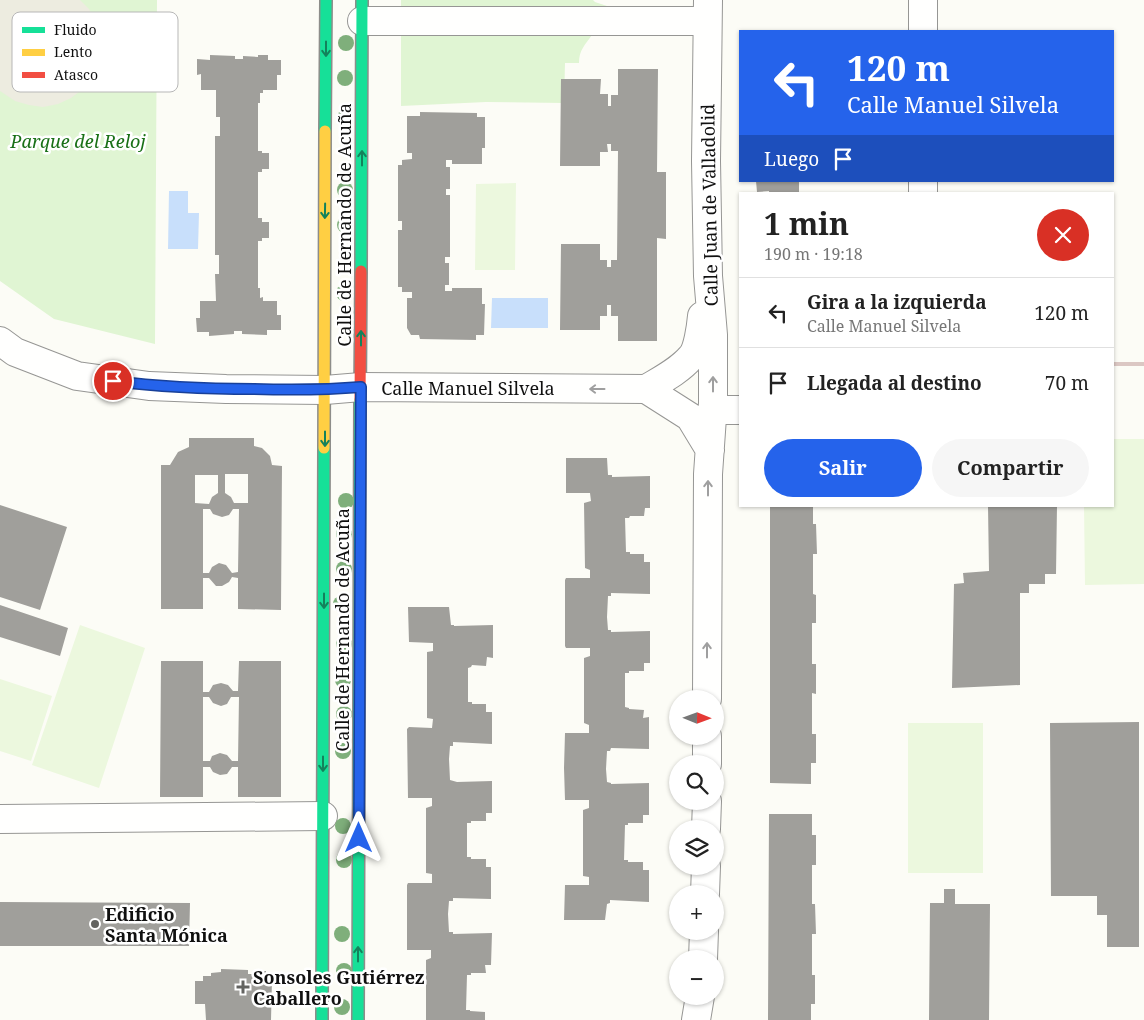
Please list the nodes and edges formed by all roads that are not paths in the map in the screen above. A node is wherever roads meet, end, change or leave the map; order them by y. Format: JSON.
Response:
{"nodes":[{"id":1,"x":326,"y":0,"type":"edge"},
{"id":2,"x":923,"y":0,"type":"edge"},
{"id":3,"x":707,"y":10,"type":"edge"},
{"id":4,"x":362,"y":11,"type":"edge"},
{"id":5,"x":923,"y":30,"type":"edge"},
{"id":6,"x":708,"y":276,"type":"junction"},
{"id":7,"x":0,"y":341,"type":"edge"},
{"id":8,"x":361,"y":387,"type":"junction"},
{"id":9,"x":646,"y":389,"type":"junction"},
{"id":10,"x":325,"y":390,"type":"junction"},
{"id":11,"x":712,"y":410,"type":"junction"},
{"id":12,"x":739,"y":410,"type":"edge"},
{"id":13,"x":710,"y":450,"type":"junction"},
{"id":14,"x":707,"y":690,"type":"edge"},
{"id":15,"x":323,"y":816,"type":"junction"},
{"id":16,"x":0,"y":819,"type":"edge"},
{"id":17,"x":698,"y":1005,"type":"edge"},
{"id":18,"x":322,"y":1020,"type":"edge"},
{"id":19,"x":358,"y":1020,"type":"edge"},
{"id":20,"x":696,"y":1020,"type":"edge"}],
"edges":[{"from":1,"to":10,"type":"street","name":"Calle de Hernando de Acuña","one_way":true},
{"from":2,"to":5,"type":"street"},
{"from":3,"to":4,"type":"street"},
{"from":3,"to":6,"type":"street","name":"Calle Juan de Valladolid"},
{"from":8,"to":4,"type":"street","name":"Calle de Hernando de Acuña","one_way":true},
{"from":6,"to":9,"type":"street"},
{"from":11,"to":6,"type":"street","name":"Calle Juan de Valladolid","one_way":true},
{"from":7,"to":10,"type":"street","name":"Calle Manuel Silvela"},
{"from":9,"to":8,"type":"street","name":"Calle Manuel Silvela","one_way":true},
{"from":8,"to":10,"type":"street","name":"Calle Manuel Silvela"},
{"from":19,"to":8,"type":"street","name":"Calle de Hernando de Acuña","one_way":true},
{"from":9,"to":13,"type":"street"},
{"from":10,"to":15,"type":"street","name":"Calle de Hernando de Acuña","one_way":true},
{"from":11,"to":12,"type":"street"},
{"from":11,"to":13,"type":"street","name":"Calle Juan de Valladolid"},
{"from":14,"to":13,"type":"street","name":"Calle Juan de Valladolid","one_way":true},
{"from":15,"to":16,"type":"street"},
{"from":15,"to":18,"type":"street","name":"Calle de Hernando de Acuña"},
{"from":17,"to":20,"type":"street"}]}
